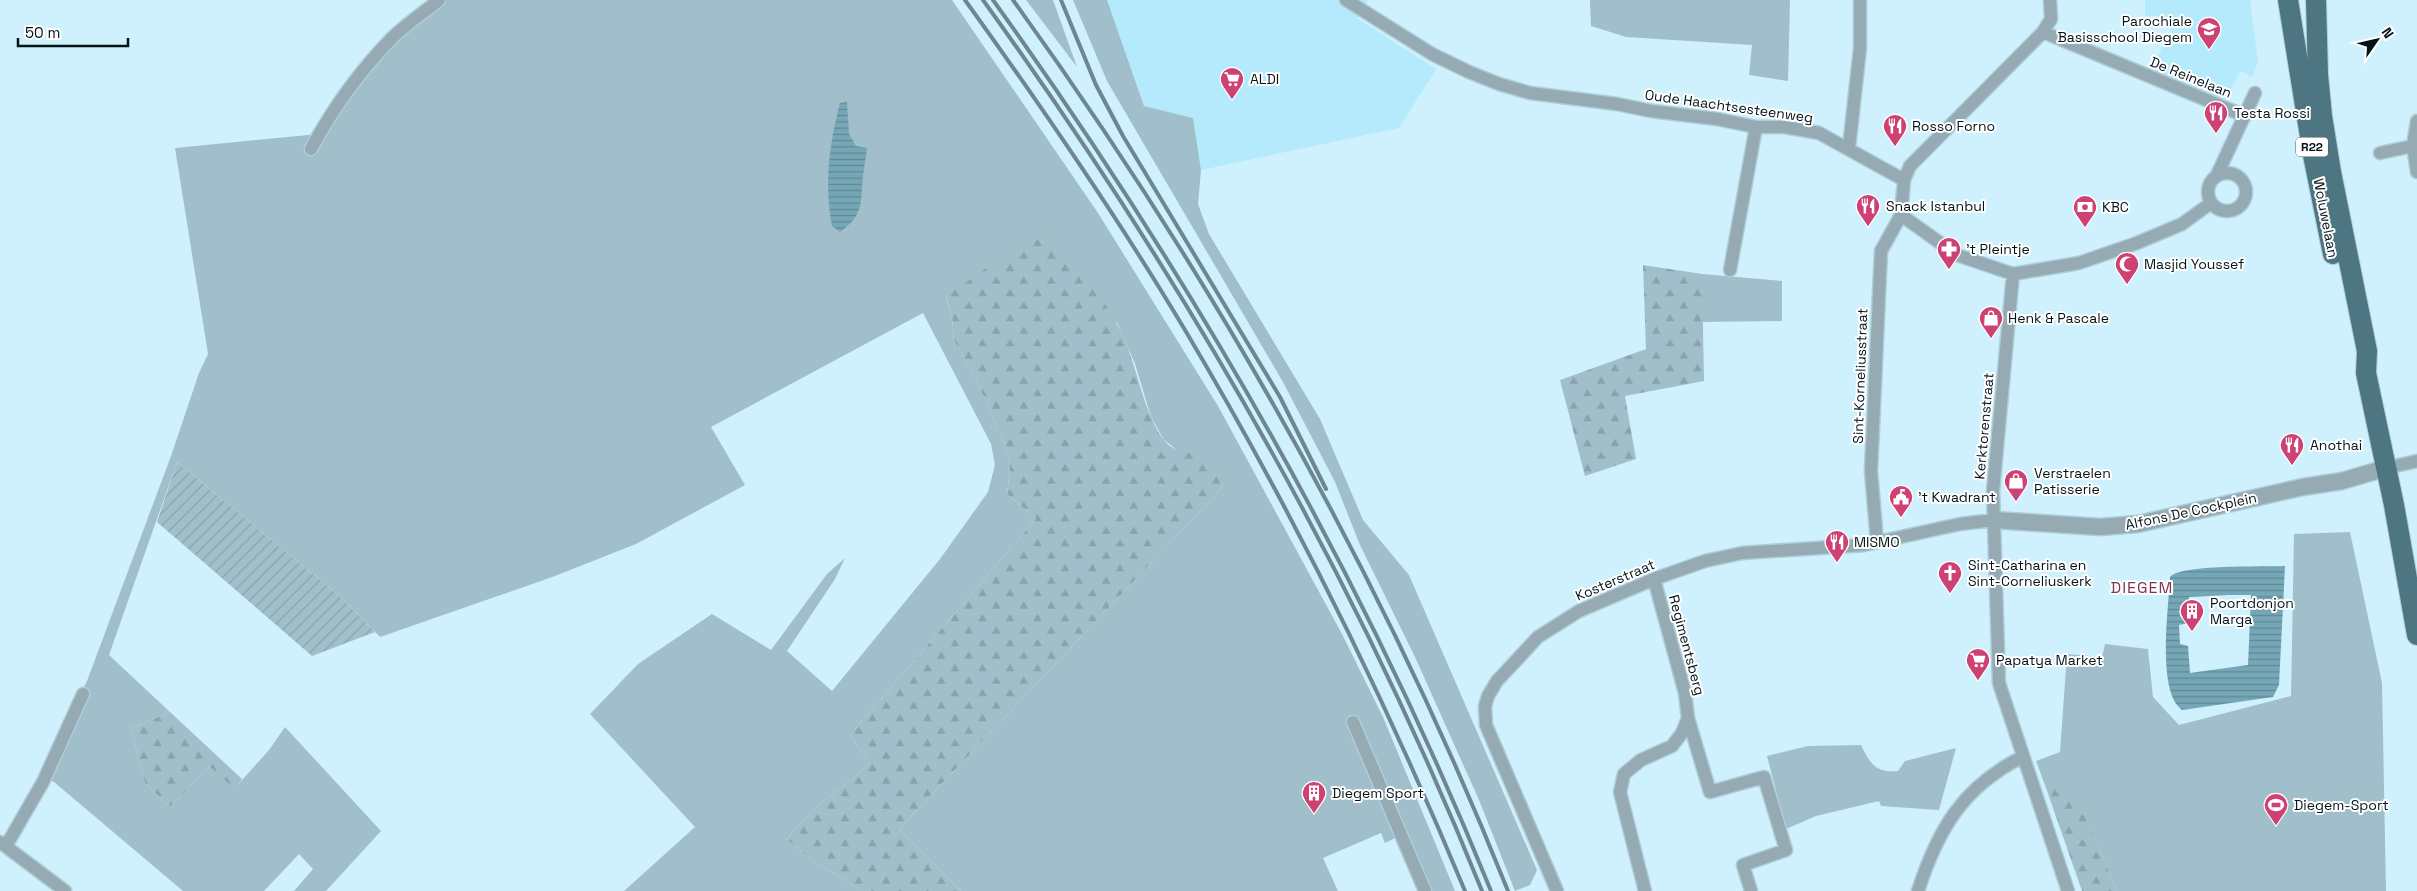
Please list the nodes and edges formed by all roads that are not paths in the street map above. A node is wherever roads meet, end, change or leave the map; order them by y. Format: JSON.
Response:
{"nodes":[{"id":1,"x":439,"y":0,"type":"edge"},
{"id":2,"x":1346,"y":0,"type":"edge"},
{"id":3,"x":1860,"y":0,"type":"edge"},
{"id":4,"x":2050,"y":0,"type":"edge"},
{"id":5,"x":2288,"y":0,"type":"edge"},
{"id":6,"x":2316,"y":0,"type":"edge"},
{"id":7,"x":2043,"y":32,"type":"junction"},
{"id":8,"x":2255,"y":93,"type":"dead end"},
{"id":9,"x":2245,"y":116,"type":"junction"},
{"id":10,"x":2417,"y":121,"type":"edge"},
{"id":11,"x":1756,"y":127,"type":"junction"},
{"id":12,"x":2413,"y":146,"type":"junction"},
{"id":13,"x":1849,"y":148,"type":"junction"},
{"id":14,"x":311,"y":149,"type":"dead end"},
{"id":15,"x":2380,"y":153,"type":"dead end"},
{"id":16,"x":2417,"y":172,"type":"edge"},
{"id":17,"x":2217,"y":175,"type":"junction"},
{"id":18,"x":1904,"y":180,"type":"junction"},
{"id":19,"x":2211,"y":203,"type":"junction"},
{"id":20,"x":1901,"y":215,"type":"junction"},
{"id":21,"x":1730,"y":270,"type":"dead end"},
{"id":22,"x":2013,"y":274,"type":"junction"},
{"id":23,"x":2366,"y":373,"type":"junction"},
{"id":24,"x":2417,"y":461,"type":"edge"},
{"id":25,"x":2386,"y":468,"type":"junction"},
{"id":26,"x":1994,"y":520,"type":"junction"},
{"id":27,"x":1877,"y":542,"type":"junction"},
{"id":28,"x":1654,"y":579,"type":"junction"},
{"id":29,"x":2417,"y":635,"type":"edge"},
{"id":30,"x":83,"y":694,"type":"dead end"},
{"id":31,"x":1688,"y":718,"type":"junction"},
{"id":32,"x":1353,"y":722,"type":"dead end"},
{"id":33,"x":2022,"y":757,"type":"junction"},
{"id":34,"x":3,"y":844,"type":"edge"},
{"id":35,"x":65,"y":891,"type":"edge"},
{"id":36,"x":1425,"y":891,"type":"edge"},
{"id":37,"x":1555,"y":891,"type":"edge"},
{"id":38,"x":1645,"y":891,"type":"edge"},
{"id":39,"x":1751,"y":891,"type":"edge"},
{"id":40,"x":1918,"y":891,"type":"edge"},
{"id":41,"x":2068,"y":891,"type":"edge"}],
"edges":[{"from":1,"to":14,"type":"street"},
{"from":2,"to":11,"type":"street","name":"Oude Haachtsesteenweg"},
{"from":3,"to":13,"type":"street"},
{"from":4,"to":7,"type":"street"},
{"from":5,"to":23,"type":"main road","name":"Woluwelaan","number":"R22"},
{"from":6,"to":23,"type":"main road","name":"Woluwelaan","number":"R22"},
{"from":7,"to":9,"type":"street","name":"De Reinelaan"},
{"from":7,"to":18,"type":"street"},
{"from":8,"to":9,"type":"street"},
{"from":9,"to":17,"type":"street"},
{"from":10,"to":12,"type":"street"},
{"from":11,"to":13,"type":"street","name":"Oude Haachtsesteenweg"},
{"from":11,"to":21,"type":"street"},
{"from":12,"to":15,"type":"street"},
{"from":12,"to":16,"type":"street"},
{"from":13,"to":18,"type":"street","name":"Oude Haachtsesteenweg"},
{"from":17,"to":19,"type":"street"},
{"from":17,"to":19,"type":"street"},
{"from":18,"to":20,"type":"street"},
{"from":19,"to":22,"type":"street"},
{"from":20,"to":22,"type":"street"},
{"from":20,"to":27,"type":"street","name":"Sint-Korneliusstraat"},
{"from":22,"to":26,"type":"street","name":"Kerktorenstraat"},
{"from":23,"to":25,"type":"main road","name":"Woluwelaan","number":"R22"},
{"from":24,"to":25,"type":"street"},
{"from":25,"to":26,"type":"street","name":"Alfons De Cockplein"},
{"from":25,"to":29,"type":"main road","name":"Woluwelaan","number":"R22"},
{"from":26,"to":27,"type":"street","name":"Kosterstraat"},
{"from":26,"to":33,"type":"street","name":"Kerktorenstraat"},
{"from":27,"to":28,"type":"street","name":"Kosterstraat"},
{"from":28,"to":31,"type":"street","name":"Regimentsberg"},
{"from":28,"to":37,"type":"street","name":"Kosterstraat"},
{"from":30,"to":34,"type":"street"},
{"from":31,"to":38,"type":"street"},
{"from":31,"to":39,"type":"street","name":"Regimentsberg"},
{"from":32,"to":36,"type":"street"},
{"from":33,"to":40,"type":"street"},
{"from":33,"to":41,"type":"street","name":"Kerktorenstraat"},
{"from":34,"to":35,"type":"street"}]}
